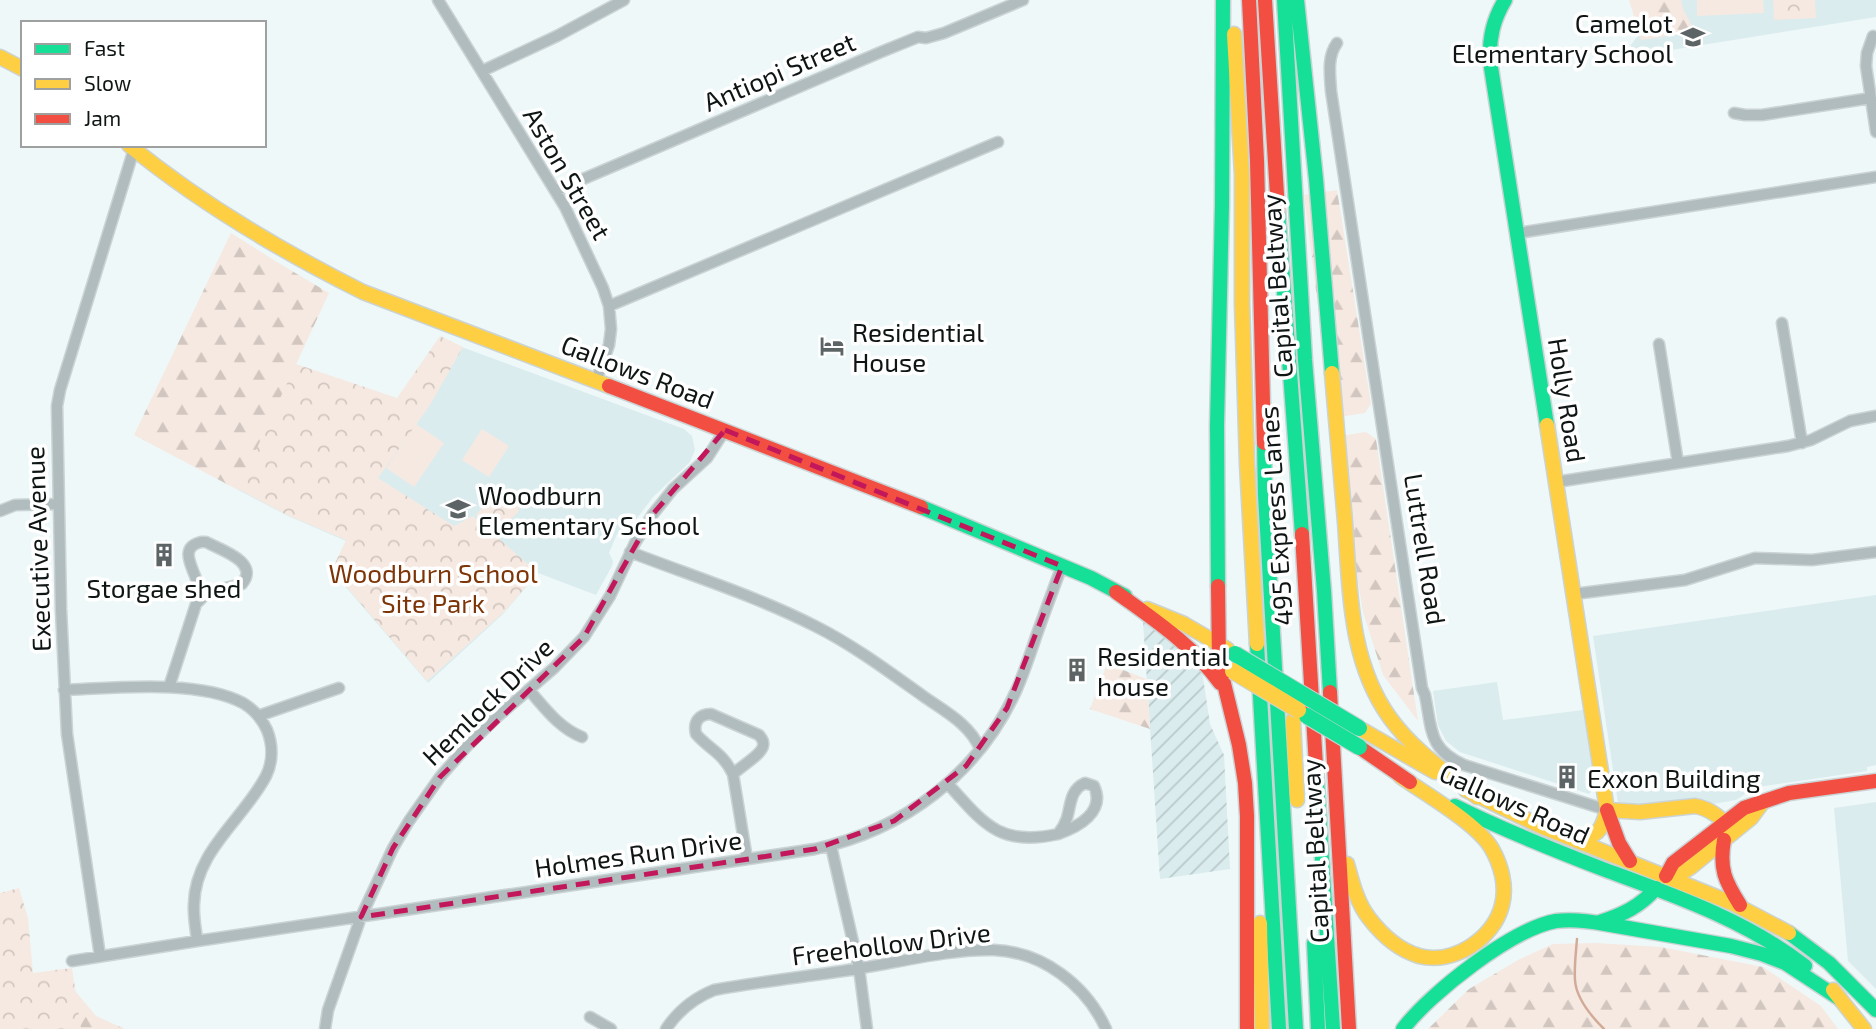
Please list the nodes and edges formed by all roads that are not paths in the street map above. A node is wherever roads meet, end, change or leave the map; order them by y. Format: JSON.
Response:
{"nodes":[{"id":1,"x":438,"y":0,"type":"edge"},
{"id":2,"x":624,"y":0,"type":"edge"},
{"id":3,"x":1023,"y":0,"type":"edge"},
{"id":4,"x":1223,"y":0,"type":"edge"},
{"id":5,"x":1232,"y":0,"type":"edge"},
{"id":6,"x":1249,"y":0,"type":"edge"},
{"id":7,"x":1265,"y":0,"type":"edge"},
{"id":8,"x":1284,"y":0,"type":"edge"},
{"id":9,"x":1297,"y":0,"type":"edge"},
{"id":10,"x":1505,"y":0,"type":"edge"},
{"id":11,"x":1873,"y":36,"type":"dead end"},
{"id":12,"x":1337,"y":43,"type":"dead end"},
{"id":13,"x":0,"y":57,"type":"edge"},
{"id":14,"x":21,"y":68,"type":"edge"},
{"id":15,"x":482,"y":71,"type":"junction"},
{"id":16,"x":1871,"y":98,"type":"junction"},
{"id":17,"x":1734,"y":113,"type":"dead end"},
{"id":18,"x":1876,"y":132,"type":"edge"},
{"id":19,"x":998,"y":142,"type":"dead end"},
{"id":20,"x":131,"y":147,"type":"edge"},
{"id":21,"x":1876,"y":177,"type":"edge"},
{"id":22,"x":555,"y":191,"type":"junction"},
{"id":23,"x":1518,"y":233,"type":"junction"},
{"id":24,"x":609,"y":306,"type":"junction"},
{"id":25,"x":1782,"y":323,"type":"dead end"},
{"id":26,"x":1659,"y":344,"type":"dead end"},
{"id":27,"x":596,"y":381,"type":"junction"},
{"id":28,"x":1876,"y":416,"type":"edge"},
{"id":29,"x":725,"y":430,"type":"junction"},
{"id":30,"x":1802,"y":443,"type":"junction"},
{"id":31,"x":1678,"y":463,"type":"junction"},
{"id":32,"x":1556,"y":482,"type":"junction"},
{"id":33,"x":1249,"y":499,"type":"junction"},
{"id":34,"x":58,"y":504,"type":"junction"},
{"id":35,"x":0,"y":511,"type":"edge"},
{"id":36,"x":630,"y":552,"type":"junction"},
{"id":37,"x":1876,"y":552,"type":"edge"},
{"id":38,"x":1062,"y":566,"type":"junction"},
{"id":39,"x":1116,"y":592,"type":"junction"},
{"id":40,"x":1574,"y":594,"type":"junction"},
{"id":41,"x":196,"y":604,"type":"junction"},
{"id":42,"x":1147,"y":609,"type":"junction"},
{"id":43,"x":1220,"y":644,"type":"junction"},
{"id":44,"x":1226,"y":667,"type":"junction"},
{"id":45,"x":169,"y":688,"type":"junction"},
{"id":46,"x":339,"y":688,"type":"dead end"},
{"id":47,"x":64,"y":690,"type":"junction"},
{"id":48,"x":529,"y":690,"type":"junction"},
{"id":49,"x":1225,"y":691,"type":"junction"},
{"id":50,"x":1310,"y":699,"type":"junction"},
{"id":51,"x":1302,"y":713,"type":"junction"},
{"id":52,"x":258,"y":716,"type":"junction"},
{"id":53,"x":1297,"y":731,"type":"junction"},
{"id":54,"x":582,"y":737,"type":"dead end"},
{"id":55,"x":981,"y":749,"type":"junction"},
{"id":56,"x":733,"y":774,"type":"junction"},
{"id":57,"x":1401,"y":776,"type":"junction"},
{"id":58,"x":1876,"y":781,"type":"edge"},
{"id":59,"x":948,"y":784,"type":"junction"},
{"id":60,"x":1477,"y":797,"type":"junction"},
{"id":61,"x":1607,"y":810,"type":"junction"},
{"id":62,"x":1338,"y":827,"type":"junction"},
{"id":63,"x":1727,"y":831,"type":"junction"},
{"id":64,"x":1058,"y":834,"type":"junction"},
{"id":65,"x":1566,"y":837,"type":"junction"},
{"id":66,"x":831,"y":846,"type":"junction"},
{"id":67,"x":747,"y":859,"type":"junction"},
{"id":68,"x":1630,"y":861,"type":"junction"},
{"id":69,"x":1661,"y":882,"type":"junction"},
{"id":70,"x":1740,"y":905,"type":"junction"},
{"id":71,"x":361,"y":917,"type":"junction"},
{"id":72,"x":1600,"y":922,"type":"junction"},
{"id":73,"x":197,"y":941,"type":"junction"},
{"id":74,"x":100,"y":956,"type":"junction"},
{"id":75,"x":72,"y":961,"type":"dead end"},
{"id":76,"x":859,"y":968,"type":"junction"},
{"id":77,"x":1840,"y":999,"type":"junction"},
{"id":78,"x":1876,"y":1010,"type":"edge"},
{"id":79,"x":590,"y":1017,"type":"dead end"},
{"id":80,"x":325,"y":1029,"type":"edge"},
{"id":81,"x":611,"y":1029,"type":"edge"},
{"id":82,"x":666,"y":1029,"type":"edge"},
{"id":83,"x":867,"y":1029,"type":"edge"},
{"id":84,"x":1106,"y":1029,"type":"edge"},
{"id":85,"x":1247,"y":1029,"type":"edge"},
{"id":86,"x":1262,"y":1029,"type":"edge"},
{"id":87,"x":1279,"y":1029,"type":"edge"},
{"id":88,"x":1296,"y":1029,"type":"edge"},
{"id":89,"x":1310,"y":1029,"type":"edge"},
{"id":90,"x":1318,"y":1029,"type":"edge"},
{"id":91,"x":1333,"y":1029,"type":"edge"},
{"id":92,"x":1349,"y":1029,"type":"edge"},
{"id":93,"x":1403,"y":1029,"type":"edge"},
{"id":94,"x":1864,"y":1029,"type":"edge"}],
"edges":[{"from":1,"to":15,"type":"street","name":"Aston Street"},
{"from":2,"to":15,"type":"street"},
{"from":3,"to":22,"type":"street","name":"Antiopi Street"},
{"from":4,"to":43,"type":"main road"},
{"from":5,"to":33,"type":"main road","name":"Capital Beltway"},
{"from":6,"to":88,"type":"main road","name":"495 Express Lanes"},
{"from":7,"to":91,"type":"main road","name":"495 Express Lanes"},
{"from":8,"to":62,"type":"main road","name":"Capital Beltway"},
{"from":9,"to":60,"type":"main road"},
{"from":10,"to":23,"type":"main road","name":"Holly Road"},
{"from":11,"to":16,"type":"street"},
{"from":12,"to":61,"type":"street","name":"Luttrell Road"},
{"from":13,"to":14,"type":"main road"},
{"from":15,"to":22,"type":"street","name":"Aston Street"},
{"from":16,"to":17,"type":"street"},
{"from":16,"to":18,"type":"street"},
{"from":19,"to":24,"type":"street"},
{"from":20,"to":27,"type":"main road","name":"Gallows Road"},
{"from":20,"to":34,"type":"street","name":"Executive Avenue"},
{"from":21,"to":23,"type":"street"},
{"from":22,"to":24,"type":"street","name":"Aston Street"},
{"from":23,"to":32,"type":"main road","name":"Holly Road"},
{"from":24,"to":27,"type":"street","name":"Aston Street"},
{"from":25,"to":30,"type":"street"},
{"from":26,"to":31,"type":"street"},
{"from":27,"to":29,"type":"main road","name":"Gallows Road"},
{"from":28,"to":30,"type":"street"},
{"from":29,"to":36,"type":"street","name":"Hemlock Drive"},
{"from":29,"to":38,"type":"main road","name":"Gallows Road"},
{"from":30,"to":31,"type":"street"},
{"from":31,"to":32,"type":"street"},
{"from":32,"to":40,"type":"main road","name":"Holly Road"},
{"from":33,"to":86,"type":"main road"},
{"from":33,"to":87,"type":"main road","name":"Capital Beltway"},
{"from":34,"to":35,"type":"street"},
{"from":34,"to":47,"type":"street","name":"Executive Avenue"},
{"from":36,"to":48,"type":"street","name":"Hemlock Drive"},
{"from":36,"to":55,"type":"street"},
{"from":37,"to":40,"type":"street"},
{"from":38,"to":39,"type":"main road","name":"Gallows Road"},
{"from":38,"to":55,"type":"street","name":"Holmes Run Drive"},
{"from":39,"to":42,"type":"main road","name":"Gallows Road"},
{"from":39,"to":49,"type":"main road"},
{"from":40,"to":61,"type":"main road","name":"Holly Road"},
{"from":41,"to":41,"type":"street"},
{"from":41,"to":45,"type":"street"},
{"from":42,"to":43,"type":"main road","name":"Gallows Road"},
{"from":42,"to":44,"type":"main road","name":"Gallows Road"},
{"from":43,"to":44,"type":"main road"},
{"from":43,"to":50,"type":"main road","name":"Gallows Road","bridge":true},
{"from":44,"to":49,"type":"main road"},
{"from":44,"to":51,"type":"main road","name":"Gallows Road","bridge":true},
{"from":45,"to":47,"type":"street"},
{"from":45,"to":52,"type":"street"},
{"from":46,"to":52,"type":"street"},
{"from":47,"to":74,"type":"street","name":"Executive Avenue"},
{"from":48,"to":54,"type":"street"},
{"from":48,"to":71,"type":"street","name":"Hemlock Drive"},
{"from":49,"to":85,"type":"main road"},
{"from":50,"to":51,"type":"main road","bridge":true},
{"from":50,"to":60,"type":"main road","name":"Gallows Road","bridge":true},
{"from":51,"to":53,"type":"main road"},
{"from":51,"to":57,"type":"main road","name":"Gallows Road","bridge":true},
{"from":52,"to":73,"type":"street"},
{"from":53,"to":89,"type":"main road"},
{"from":53,"to":90,"type":"main road"},
{"from":55,"to":59,"type":"street","name":"Holmes Run Drive"},
{"from":56,"to":56,"type":"street"},
{"from":56,"to":67,"type":"street"},
{"from":57,"to":62,"type":"main road"},
{"from":57,"to":69,"type":"main road","name":"Gallows Road"},
{"from":58,"to":63,"type":"main road"},
{"from":59,"to":64,"type":"street"},
{"from":59,"to":66,"type":"street","name":"Holmes Run Drive"},
{"from":60,"to":65,"type":"main road","name":"Gallows Road"},
{"from":61,"to":63,"type":"main road","name":"Luttrell Road"},
{"from":61,"to":65,"type":"main road"},
{"from":61,"to":68,"type":"main road","name":"Holly Road"},
{"from":62,"to":92,"type":"main road","name":"Capital Beltway"},
{"from":63,"to":69,"type":"main road"},
{"from":63,"to":70,"type":"main road"},
{"from":64,"to":64,"type":"street"},
{"from":65,"to":68,"type":"main road","name":"Gallows Road"},
{"from":66,"to":67,"type":"street","name":"Holmes Run Drive"},
{"from":66,"to":76,"type":"street"},
{"from":67,"to":71,"type":"street","name":"Holmes Run Drive"},
{"from":68,"to":69,"type":"main road","name":"Gallows Road"},
{"from":69,"to":70,"type":"main road","name":"Gallows Road"},
{"from":69,"to":72,"type":"main road"},
{"from":69,"to":77,"type":"main road","name":"Gallows Road"},
{"from":70,"to":78,"type":"main road","name":"Gallows Road"},
{"from":71,"to":73,"type":"street","name":"Holmes Run Drive"},
{"from":71,"to":80,"type":"street","name":"Hemlock Drive"},
{"from":72,"to":77,"type":"main road"},
{"from":72,"to":93,"type":"main road"},
{"from":73,"to":74,"type":"street","name":"Holmes Run Drive"},
{"from":74,"to":75,"type":"street","name":"Holmes Run Drive"},
{"from":76,"to":82,"type":"street","name":"Freehollow Drive"},
{"from":76,"to":83,"type":"street"},
{"from":76,"to":84,"type":"street","name":"Freehollow Drive"},
{"from":77,"to":94,"type":"main road","name":"Gallows Road"},
{"from":79,"to":81,"type":"street"}]}
